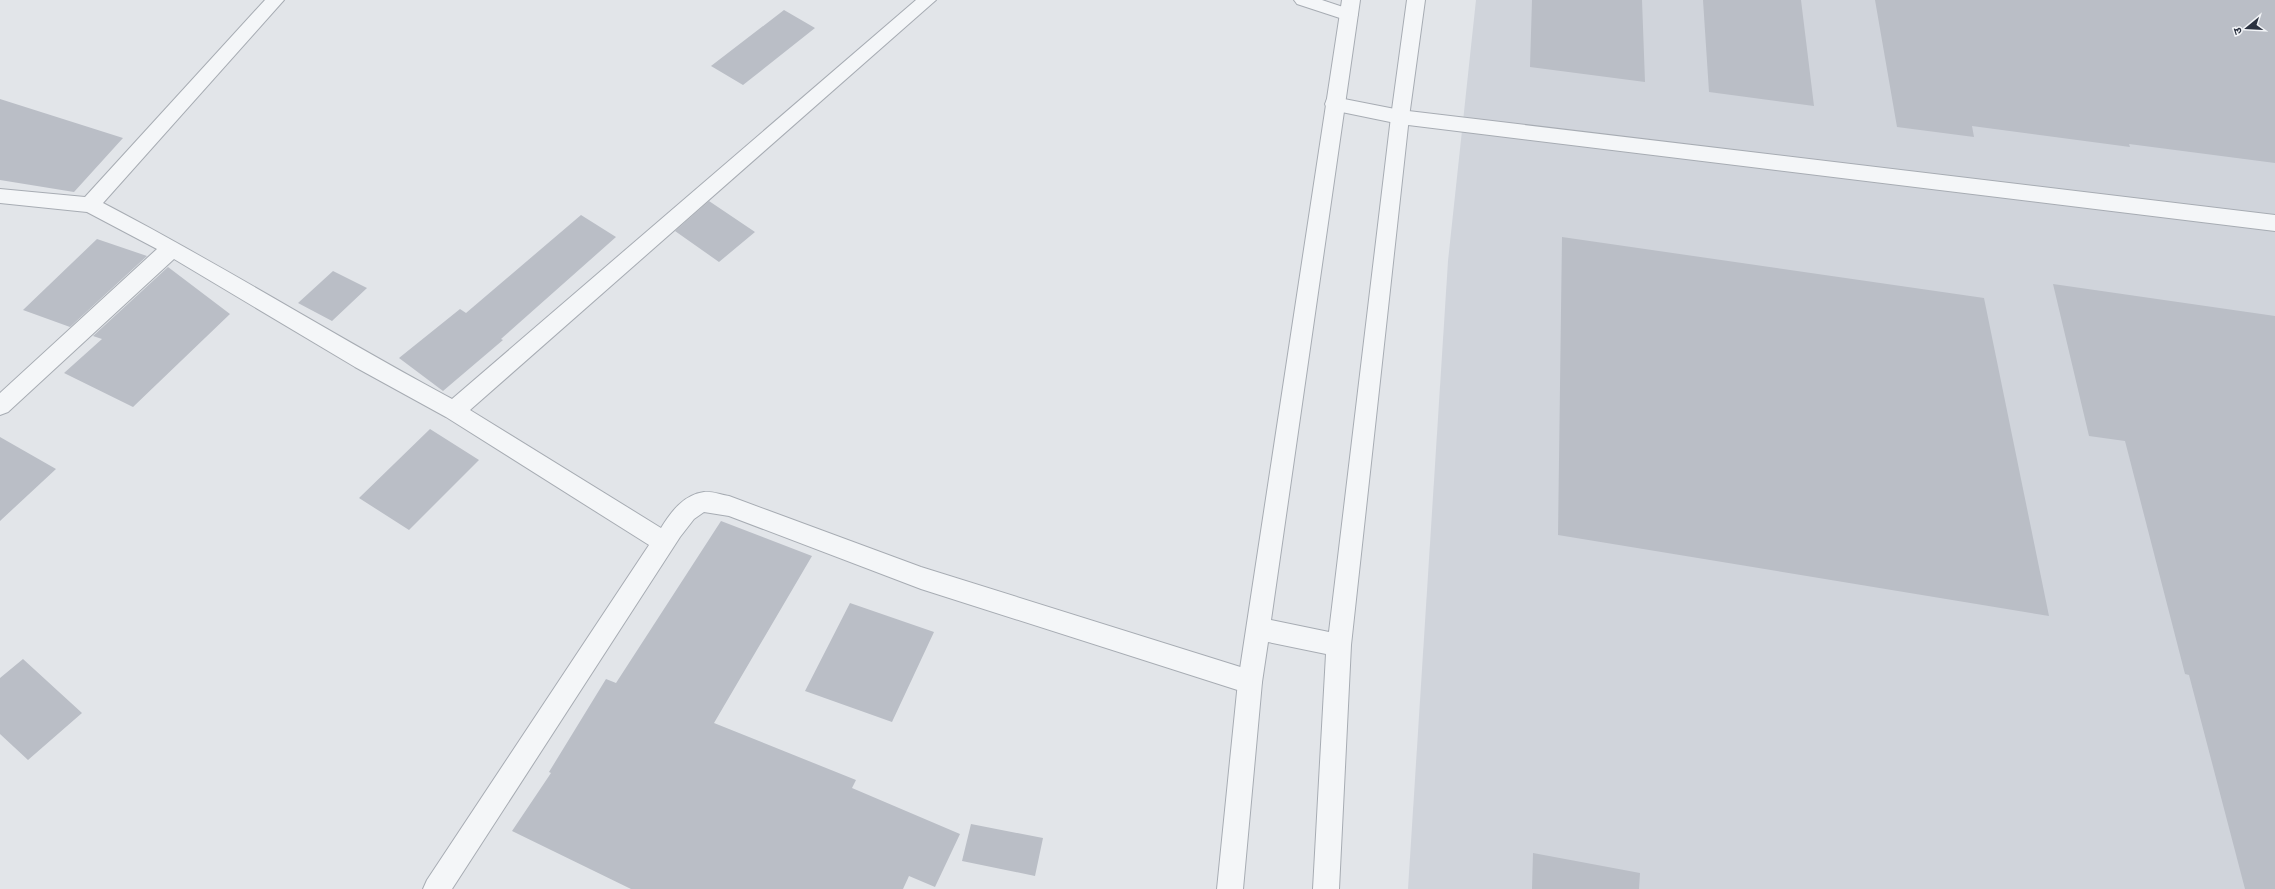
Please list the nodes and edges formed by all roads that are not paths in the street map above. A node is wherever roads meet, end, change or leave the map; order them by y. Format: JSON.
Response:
{"nodes":[{"id":1,"x":275,"y":0,"type":"edge"},
{"id":2,"x":927,"y":0,"type":"edge"},
{"id":3,"x":1303,"y":0,"type":"edge"},
{"id":4,"x":1416,"y":0,"type":"edge"},
{"id":5,"x":1350,"y":8,"type":"edge"},
{"id":6,"x":1334,"y":104,"type":"junction"},
{"id":7,"x":1400,"y":117,"type":"junction"},
{"id":8,"x":0,"y":196,"type":"edge"},
{"id":9,"x":90,"y":205,"type":"junction"},
{"id":10,"x":2275,"y":223,"type":"edge"},
{"id":11,"x":172,"y":248,"type":"junction"},
{"id":12,"x":0,"y":406,"type":"edge"},
{"id":13,"x":454,"y":411,"type":"junction"},
{"id":14,"x":664,"y":542,"type":"junction"},
{"id":15,"x":1259,"y":628,"type":"junction"},
{"id":16,"x":1339,"y":645,"type":"junction"},
{"id":17,"x":1250,"y":682,"type":"junction"},
{"id":18,"x":436,"y":889,"type":"edge"},
{"id":19,"x":1230,"y":889,"type":"edge"},
{"id":20,"x":1326,"y":889,"type":"edge"}],
"edges":[{"from":1,"to":9,"type":"street"},
{"from":2,"to":13,"type":"street"},
{"from":3,"to":5,"type":"street"},
{"from":4,"to":7,"type":"street"},
{"from":5,"to":6,"type":"street"},
{"from":6,"to":7,"type":"street"},
{"from":6,"to":15,"type":"street"},
{"from":7,"to":10,"type":"street"},
{"from":7,"to":16,"type":"street"},
{"from":8,"to":9,"type":"street"},
{"from":9,"to":11,"type":"street"},
{"from":11,"to":12,"type":"street"},
{"from":11,"to":13,"type":"street"},
{"from":13,"to":14,"type":"street"},
{"from":14,"to":17,"type":"street"},
{"from":14,"to":18,"type":"street"},
{"from":15,"to":16,"type":"street"},
{"from":15,"to":17,"type":"street"},
{"from":16,"to":20,"type":"street"},
{"from":17,"to":19,"type":"street"}]}
